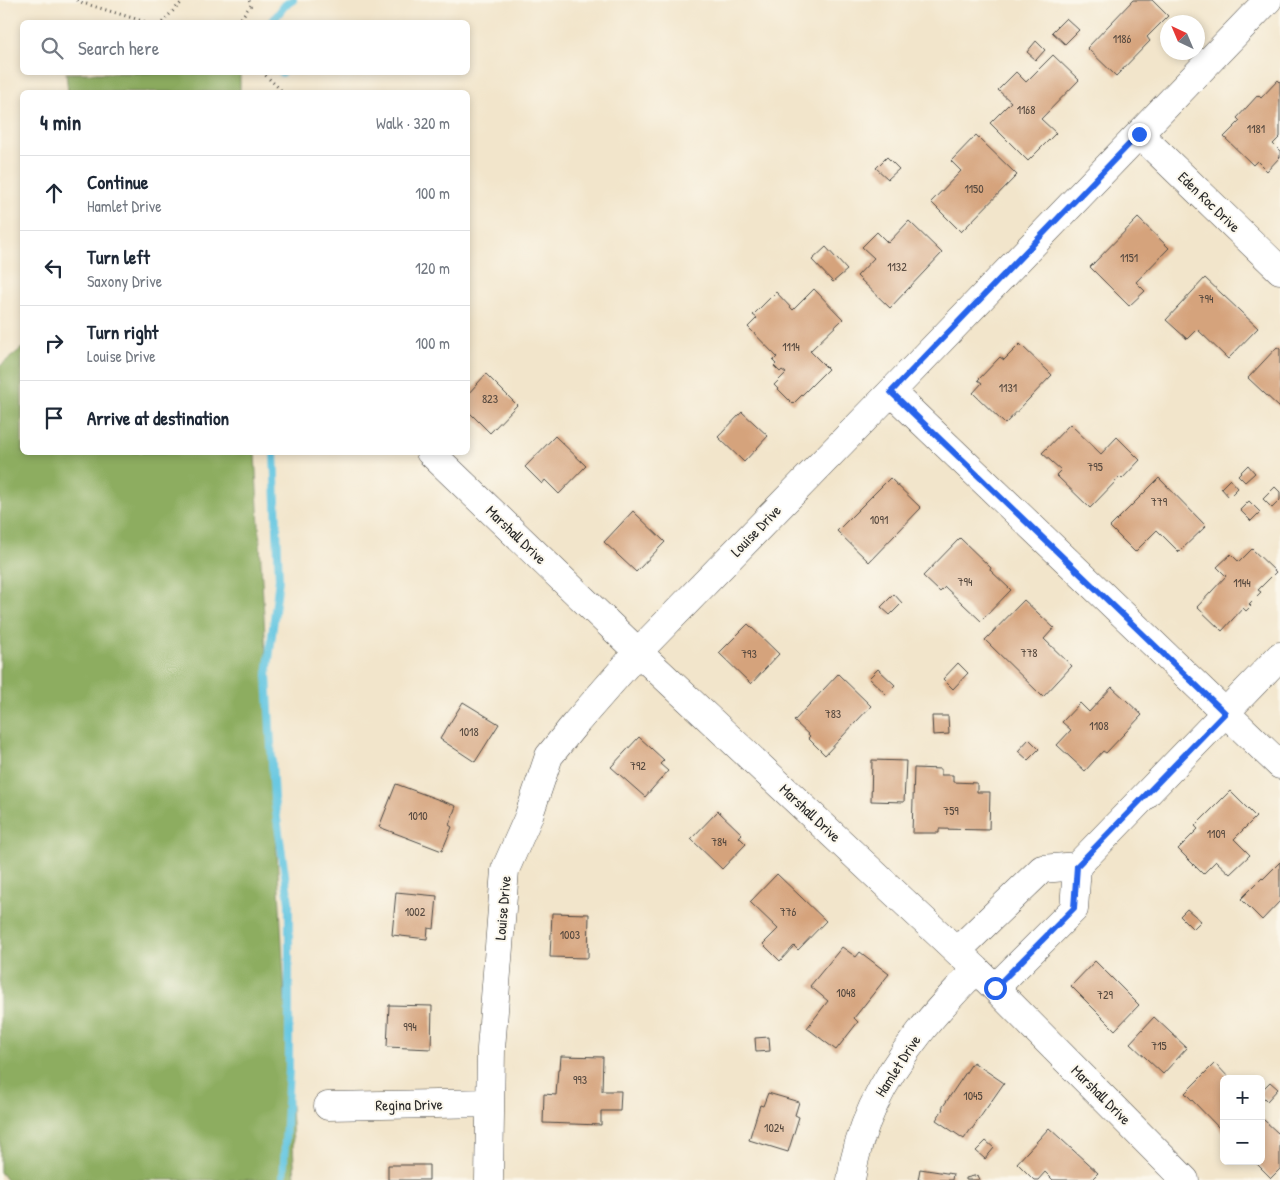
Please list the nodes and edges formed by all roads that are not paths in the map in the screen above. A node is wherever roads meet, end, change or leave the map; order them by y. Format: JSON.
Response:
{"nodes":[{"id":1,"x":1268,"y":0,"type":"edge"},
{"id":2,"x":1139,"y":134,"type":"junction"},
{"id":3,"x":1280,"y":270,"type":"edge"},
{"id":4,"x":891,"y":392,"type":"junction"},
{"id":5,"x":433,"y":455,"type":"edge"},
{"id":6,"x":638,"y":652,"type":"junction"},
{"id":7,"x":1280,"y":656,"type":"edge"},
{"id":8,"x":1225,"y":713,"type":"junction"},
{"id":9,"x":1280,"y":765,"type":"edge"},
{"id":10,"x":1077,"y":866,"type":"junction"},
{"id":11,"x":967,"y":960,"type":"junction"},
{"id":12,"x":995,"y":988,"type":"junction"},
{"id":13,"x":490,"y":1103,"type":"junction"},
{"id":14,"x":328,"y":1106,"type":"dead end"},
{"id":15,"x":489,"y":1180,"type":"edge"},
{"id":16,"x":851,"y":1180,"type":"edge"},
{"id":17,"x":1185,"y":1180,"type":"edge"}],
"edges":[{"from":1,"to":2,"type":"street","name":"Louise Drive"},
{"from":2,"to":3,"type":"street","name":"Eden Roc Drive"},
{"from":2,"to":4,"type":"street","name":"Louise Drive"},
{"from":4,"to":6,"type":"street","name":"Louise Drive"},
{"from":4,"to":8,"type":"street"},
{"from":5,"to":6,"type":"street","name":"Marshall Drive"},
{"from":6,"to":11,"type":"street","name":"Marshall Drive"},
{"from":6,"to":13,"type":"street","name":"Louise Drive"},
{"from":7,"to":8,"type":"street"},
{"from":8,"to":9,"type":"street"},
{"from":8,"to":10,"type":"street"},
{"from":10,"to":11,"type":"street","name":"Hamlet Drive"},
{"from":10,"to":12,"type":"street"},
{"from":11,"to":12,"type":"street","name":"Marshall Drive"},
{"from":11,"to":16,"type":"street","name":"Hamlet Drive"},
{"from":12,"to":17,"type":"street","name":"Marshall Drive"},
{"from":13,"to":14,"type":"street","name":"Regina Drive"},
{"from":13,"to":15,"type":"street","name":"Louise Drive"}]}
